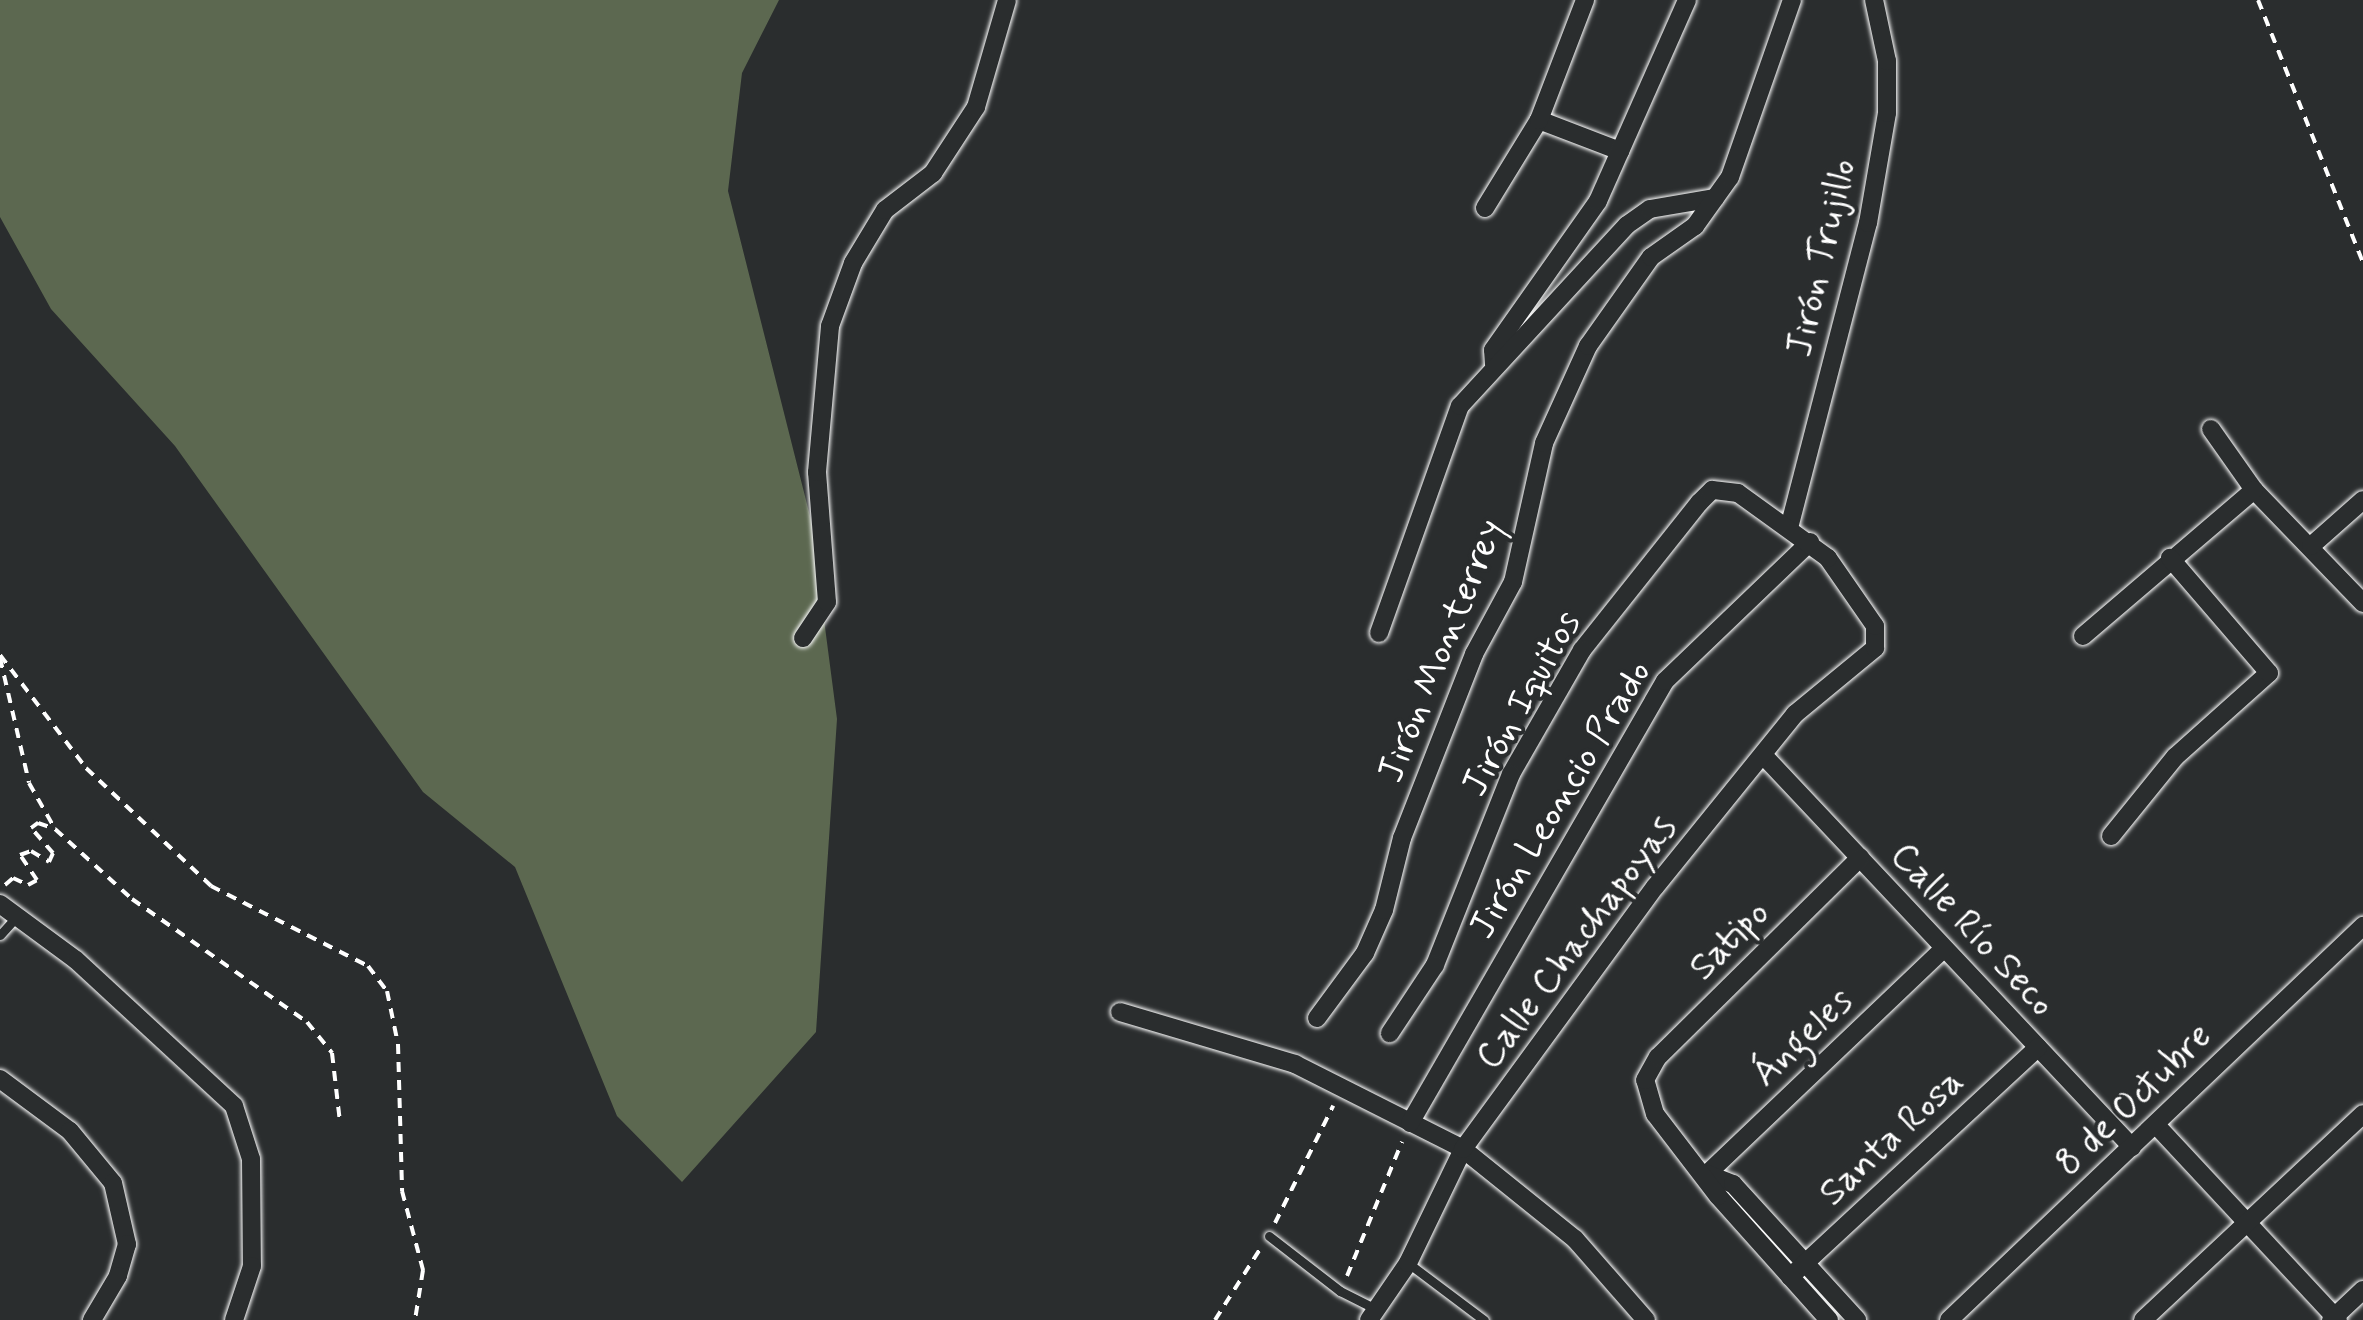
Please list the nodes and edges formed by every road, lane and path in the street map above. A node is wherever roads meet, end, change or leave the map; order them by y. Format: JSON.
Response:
{"nodes":[{"id":1,"x":1008,"y":0,"type":"edge"},
{"id":2,"x":1585,"y":0,"type":"edge"},
{"id":3,"x":1686,"y":0,"type":"edge"},
{"id":4,"x":1792,"y":0,"type":"edge"},
{"id":5,"x":1874,"y":0,"type":"edge"},
{"id":6,"x":2258,"y":0,"type":"edge"},
{"id":7,"x":1539,"y":120,"type":"junction"},
{"id":8,"x":1620,"y":150,"type":"junction"},
{"id":9,"x":1715,"y":198,"type":"junction"},
{"id":10,"x":1485,"y":208,"type":"dead end"},
{"id":11,"x":2363,"y":262,"type":"edge"},
{"id":12,"x":1494,"y":364,"type":"junction"},
{"id":13,"x":2211,"y":429,"type":"dead end"},
{"id":14,"x":2254,"y":490,"type":"junction"},
{"id":15,"x":2363,"y":500,"type":"edge"},
{"id":16,"x":1789,"y":528,"type":"junction"},
{"id":17,"x":1810,"y":542,"type":"junction"},
{"id":18,"x":2311,"y":546,"type":"junction"},
{"id":19,"x":2170,"y":558,"type":"junction"},
{"id":20,"x":2363,"y":602,"type":"edge"},
{"id":21,"x":1379,"y":633,"type":"dead end"},
{"id":22,"x":2083,"y":636,"type":"dead end"},
{"id":23,"x":803,"y":638,"type":"dead end"},
{"id":24,"x":0,"y":656,"type":"edge"},
{"id":25,"x":1764,"y":756,"type":"junction"},
{"id":26,"x":55,"y":830,"type":"junction"},
{"id":27,"x":2111,"y":836,"type":"dead end"},
{"id":28,"x":1860,"y":858,"type":"junction"},
{"id":29,"x":10,"y":910,"type":"edge"},
{"id":30,"x":2363,"y":926,"type":"edge"},
{"id":31,"x":0,"y":934,"type":"edge"},
{"id":32,"x":1944,"y":948,"type":"junction"},
{"id":33,"x":1120,"y":1012,"type":"dead end"},
{"id":34,"x":1317,"y":1018,"type":"dead end"},
{"id":35,"x":1390,"y":1033,"type":"dead end"},
{"id":36,"x":2038,"y":1048,"type":"junction"},
{"id":37,"x":0,"y":1079,"type":"edge"},
{"id":38,"x":1344,"y":1084,"type":"junction"},
{"id":39,"x":2363,"y":1114,"type":"edge"},
{"id":40,"x":340,"y":1122,"type":"dead end"},
{"id":41,"x":1410,"y":1123,"type":"junction"},
{"id":42,"x":2156,"y":1125,"type":"junction"},
{"id":43,"x":2132,"y":1148,"type":"junction"},
{"id":44,"x":1463,"y":1150,"type":"junction"},
{"id":45,"x":1707,"y":1174,"type":"junction"},
{"id":46,"x":2248,"y":1224,"type":"junction"},
{"id":47,"x":1269,"y":1236,"type":"junction"},
{"id":48,"x":1408,"y":1262,"type":"junction"},
{"id":49,"x":1805,"y":1263,"type":"junction"},
{"id":50,"x":1790,"y":1276,"type":"junction"},
{"id":51,"x":2363,"y":1290,"type":"edge"},
{"id":52,"x":1340,"y":1291,"type":"junction"},
{"id":53,"x":1372,"y":1315,"type":"edge"},
{"id":54,"x":2334,"y":1319,"type":"edge"},
{"id":55,"x":92,"y":1320,"type":"edge"},
{"id":56,"x":234,"y":1320,"type":"edge"},
{"id":57,"x":415,"y":1320,"type":"edge"},
{"id":58,"x":1215,"y":1320,"type":"edge"},
{"id":59,"x":1484,"y":1320,"type":"edge"},
{"id":60,"x":1646,"y":1320,"type":"edge"},
{"id":61,"x":1830,"y":1320,"type":"edge"},
{"id":62,"x":1857,"y":1320,"type":"edge"},
{"id":63,"x":1949,"y":1320,"type":"edge"},
{"id":64,"x":2144,"y":1320,"type":"edge"}],
"edges":[{"from":1,"to":23,"type":"street"},
{"from":2,"to":7,"type":"street"},
{"from":3,"to":8,"type":"street"},
{"from":4,"to":9,"type":"street","name":"Jirón Monterrey"},
{"from":5,"to":16,"type":"street","name":"Jirón Trujillo"},
{"from":6,"to":11,"type":"path"},
{"from":7,"to":8,"type":"street"},
{"from":7,"to":10,"type":"street"},
{"from":8,"to":12,"type":"street"},
{"from":9,"to":12,"type":"street"},
{"from":9,"to":34,"type":"street","name":"Jirón Monterrey"},
{"from":12,"to":21,"type":"street"},
{"from":13,"to":14,"type":"street"},
{"from":14,"to":18,"type":"street"},
{"from":14,"to":19,"type":"street"},
{"from":15,"to":18,"type":"street"},
{"from":16,"to":17,"type":"street"},
{"from":16,"to":35,"type":"street","name":"Jirón Iquitos"},
{"from":17,"to":25,"type":"street","name":"Calle Chachapoyas"},
{"from":17,"to":41,"type":"street","name":"Jirón Leoncio Prado"},
{"from":18,"to":20,"type":"street"},
{"from":19,"to":22,"type":"street"},
{"from":19,"to":27,"type":"street"},
{"from":24,"to":26,"type":"path"},
{"from":24,"to":57,"type":"path"},
{"from":25,"to":28,"type":"street","name":"Calle Río Seco"},
{"from":25,"to":44,"type":"street","name":"Calle Chachapoyas"},
{"from":26,"to":29,"type":"path"},
{"from":26,"to":40,"type":"path"},
{"from":28,"to":32,"type":"street","name":"Calle Río Seco"},
{"from":28,"to":45,"type":"street","name":"Satipo"},
{"from":29,"to":31,"type":"lane"},
{"from":29,"to":56,"type":"street"},
{"from":30,"to":42,"type":"street","name":"8 de Octubre"},
{"from":32,"to":36,"type":"street","name":"Calle Río Seco"},
{"from":32,"to":45,"type":"street","name":"Ángeles"},
{"from":33,"to":38,"type":"street"},
{"from":36,"to":43,"type":"street","name":"Calle Río Seco"},
{"from":36,"to":49,"type":"street","name":"Santa Rosa"},
{"from":37,"to":55,"type":"street"},
{"from":38,"to":41,"type":"street"},
{"from":38,"to":47,"type":"path"},
{"from":39,"to":46,"type":"street"},
{"from":41,"to":44,"type":"street"},
{"from":41,"to":52,"type":"path"},
{"from":42,"to":43,"type":"street","name":"8 de Octubre"},
{"from":42,"to":46,"type":"street"},
{"from":43,"to":63,"type":"street","name":"8 de Octubre"},
{"from":44,"to":48,"type":"street","name":"Calle Chachapoyas"},
{"from":44,"to":60,"type":"street"},
{"from":45,"to":49,"type":"street"},
{"from":45,"to":50,"type":"street"},
{"from":46,"to":54,"type":"street"},
{"from":46,"to":64,"type":"street"},
{"from":47,"to":52,"type":"lane"},
{"from":47,"to":58,"type":"path"},
{"from":48,"to":53,"type":"street","name":"Calle Chachapoyas"},
{"from":48,"to":59,"type":"lane"},
{"from":49,"to":50,"type":"street","name":"Santa Rosa"},
{"from":49,"to":62,"type":"street"},
{"from":50,"to":61,"type":"street"},
{"from":51,"to":54,"type":"street"},
{"from":52,"to":53,"type":"lane"}]}
